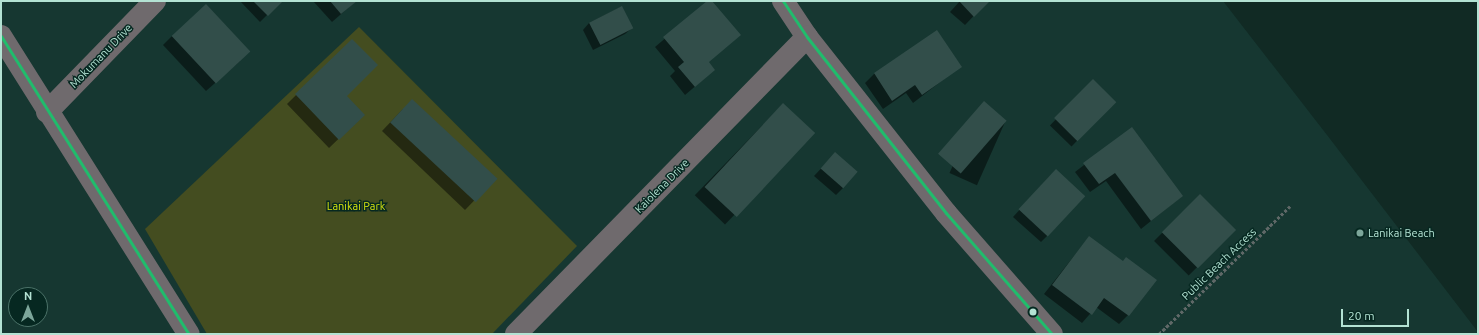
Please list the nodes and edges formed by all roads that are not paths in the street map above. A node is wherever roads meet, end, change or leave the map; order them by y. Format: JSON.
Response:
{"nodes":[{"id":1,"x":155,"y":1,"type":"edge"},
{"id":2,"x":783,"y":1,"type":"edge"},
{"id":3,"x":1,"y":36,"type":"edge"},
{"id":4,"x":807,"y":37,"type":"junction"},
{"id":5,"x":47,"y":112,"type":"junction"},
{"id":6,"x":189,"y":334,"type":"edge"},
{"id":7,"x":516,"y":334,"type":"edge"},
{"id":8,"x":1052,"y":334,"type":"edge"}],
"edges":[{"from":1,"to":5,"type":"street","name":"Mokumanu Drive"},
{"from":2,"to":4,"type":"street"},
{"from":3,"to":5,"type":"street"},
{"from":4,"to":7,"type":"street","name":"Kaiolena Drive"},
{"from":4,"to":8,"type":"street"},
{"from":5,"to":6,"type":"street"}]}
